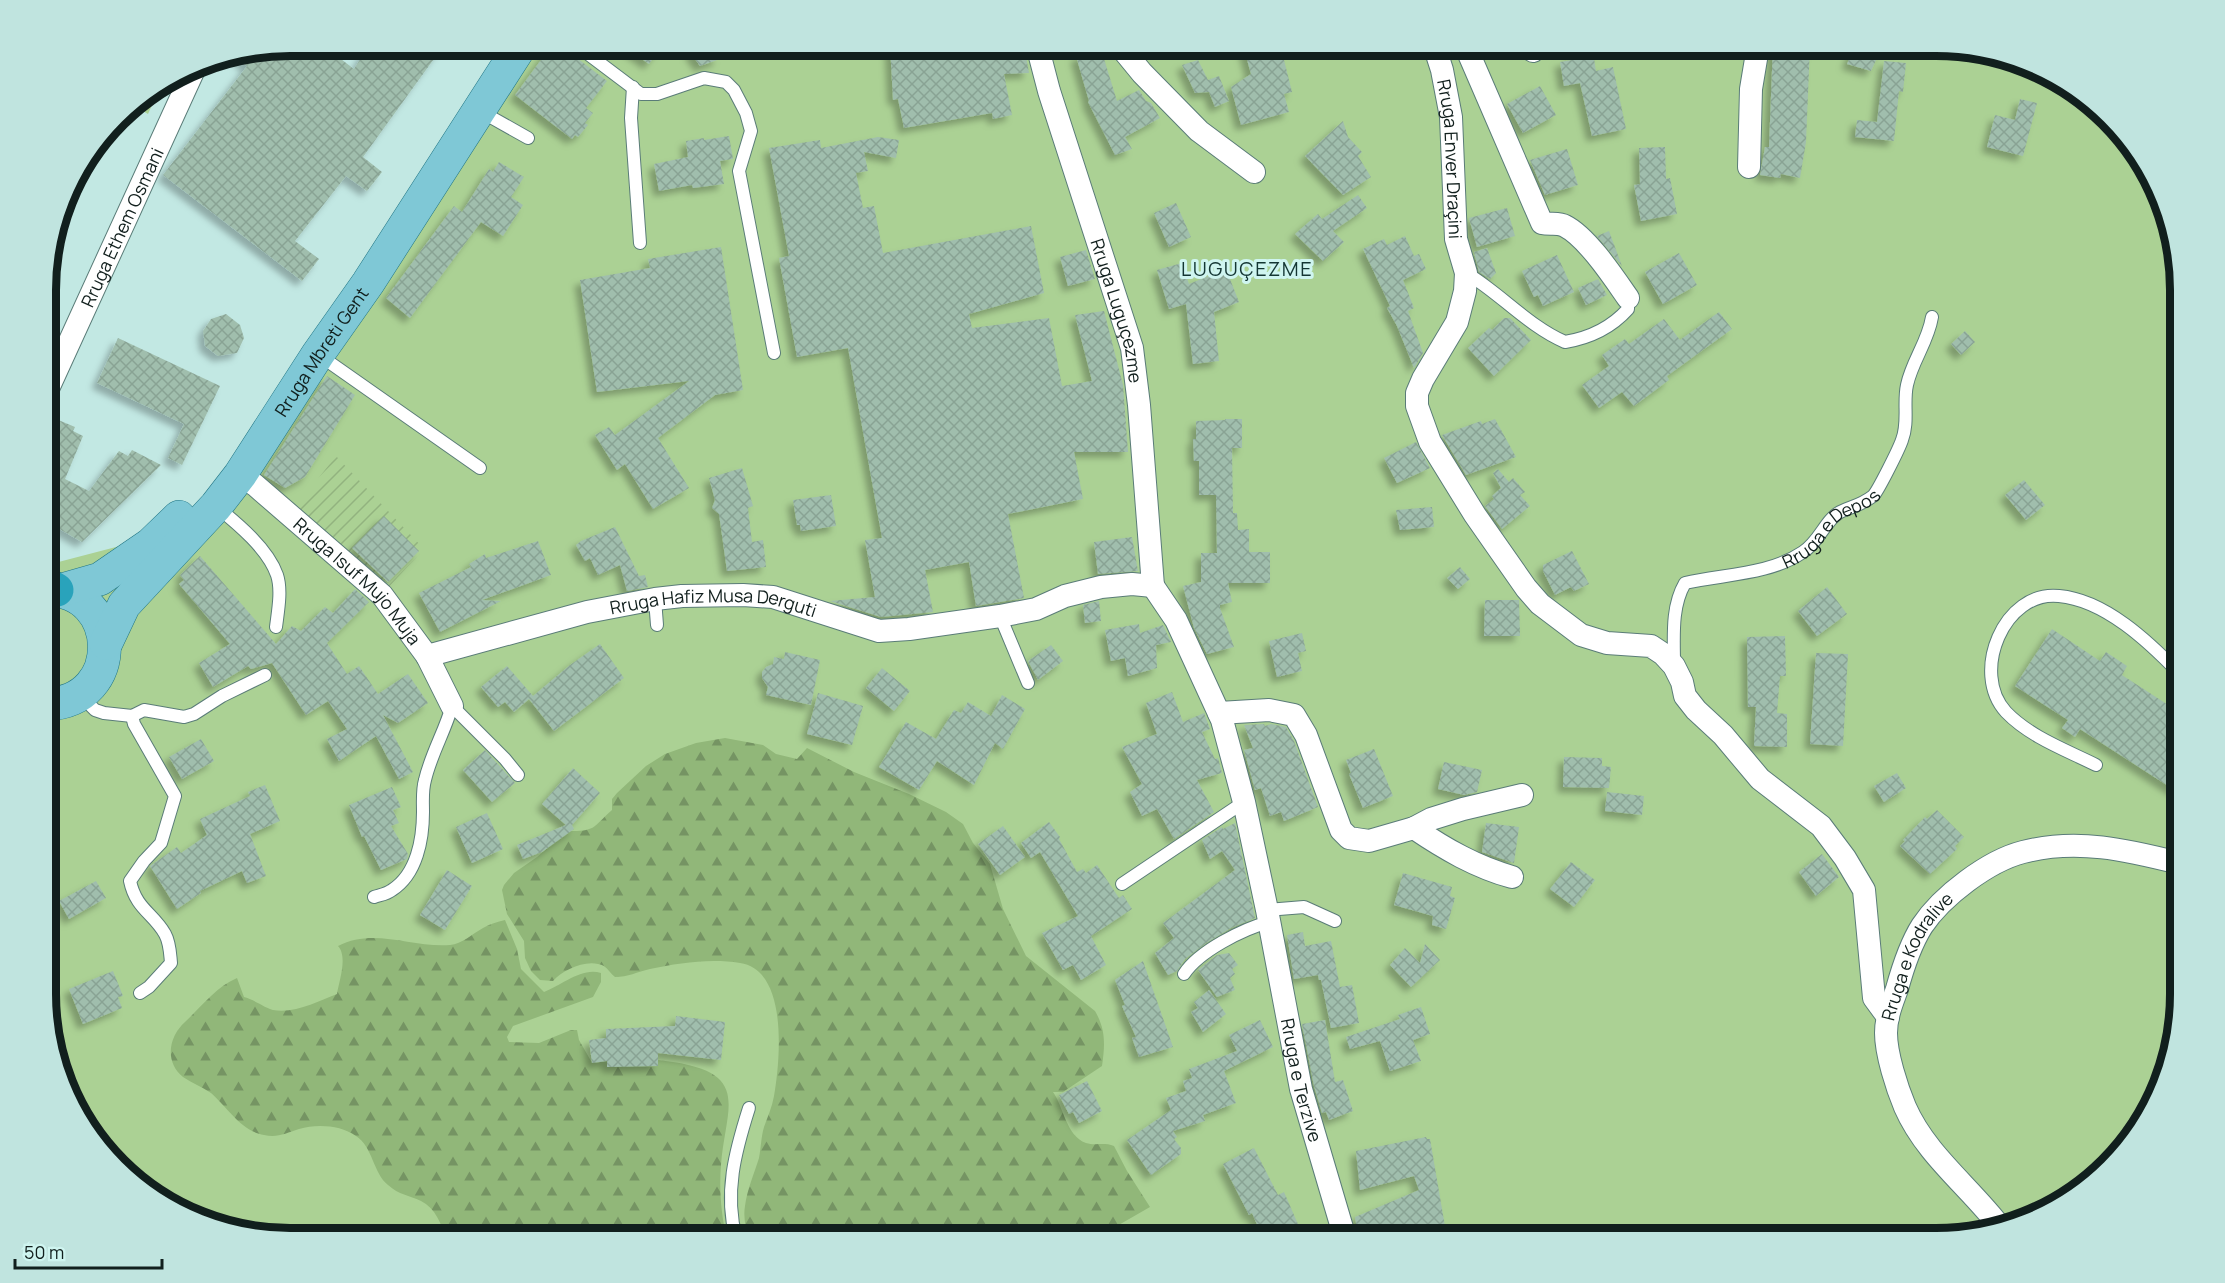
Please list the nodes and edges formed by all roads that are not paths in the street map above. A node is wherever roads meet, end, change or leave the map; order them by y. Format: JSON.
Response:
{"nodes":[{"id":1,"x":489,"y":56,"type":"edge"},
{"id":2,"x":514,"y":56,"type":"edge"},
{"id":3,"x":591,"y":56,"type":"edge"},
{"id":4,"x":1040,"y":56,"type":"edge"},
{"id":5,"x":1128,"y":56,"type":"edge"},
{"id":6,"x":1438,"y":56,"type":"edge"},
{"id":7,"x":1470,"y":56,"type":"edge"},
{"id":8,"x":1756,"y":56,"type":"edge"},
{"id":9,"x":190,"y":78,"type":"edge"},
{"id":10,"x":633,"y":87,"type":"junction"},
{"id":11,"x":480,"y":111,"type":"junction"},
{"id":12,"x":528,"y":138,"type":"dead end"},
{"id":13,"x":1749,"y":167,"type":"dead end"},
{"id":14,"x":1254,"y":172,"type":"dead end"},
{"id":15,"x":640,"y":243,"type":"dead end"},
{"id":16,"x":1466,"y":273,"type":"junction"},
{"id":17,"x":1628,"y":298,"type":"joint"},
{"id":18,"x":1932,"y":317,"type":"dead end"},
{"id":19,"x":774,"y":353,"type":"dead end"},
{"id":20,"x":318,"y":354,"type":"junction"},
{"id":21,"x":1438,"y":355,"type":"joint"},
{"id":22,"x":56,"y":371,"type":"edge"},
{"id":23,"x":480,"y":468,"type":"dead end"},
{"id":24,"x":240,"y":475,"type":"junction"},
{"id":25,"x":216,"y":506,"type":"junction"},
{"id":26,"x":1152,"y":586,"type":"junction"},
{"id":27,"x":56,"y":588,"type":"edge"},
{"id":28,"x":56,"y":591,"type":"edge"},
{"id":29,"x":655,"y":599,"type":"junction"},
{"id":30,"x":1000,"y":616,"type":"junction"},
{"id":31,"x":657,"y":625,"type":"dead end"},
{"id":32,"x":276,"y":627,"type":"dead end"},
{"id":33,"x":106,"y":643,"type":"junction"},
{"id":34,"x":427,"y":656,"type":"junction"},
{"id":35,"x":2170,"y":664,"type":"edge"},
{"id":36,"x":1674,"y":666,"type":"junction"},
{"id":37,"x":265,"y":675,"type":"dead end"},
{"id":38,"x":1028,"y":683,"type":"dead end"},
{"id":39,"x":80,"y":695,"type":"junction"},
{"id":40,"x":56,"y":704,"type":"edge"},
{"id":41,"x":452,"y":706,"type":"junction"},
{"id":42,"x":1219,"y":713,"type":"junction"},
{"id":43,"x":132,"y":716,"type":"junction"},
{"id":44,"x":2096,"y":765,"type":"dead end"},
{"id":45,"x":519,"y":775,"type":"dead end"},
{"id":46,"x":1522,"y":795,"type":"dead end"},
{"id":47,"x":1244,"y":802,"type":"junction"},
{"id":48,"x":1414,"y":828,"type":"junction"},
{"id":49,"x":2170,"y":861,"type":"edge"},
{"id":50,"x":1512,"y":877,"type":"dead end"},
{"id":51,"x":1122,"y":884,"type":"dead end"},
{"id":52,"x":374,"y":897,"type":"dead end"},
{"id":53,"x":1268,"y":916,"type":"junction"},
{"id":54,"x":1335,"y":921,"type":"dead end"},
{"id":55,"x":1184,"y":974,"type":"dead end"},
{"id":56,"x":140,"y":993,"type":"dead end"},
{"id":57,"x":1888,"y":1017,"type":"junction"},
{"id":58,"x":749,"y":1108,"type":"dead end"},
{"id":59,"x":1994,"y":1220,"type":"edge"},
{"id":60,"x":733,"y":1228,"type":"edge"},
{"id":61,"x":1342,"y":1228,"type":"edge"}],
"edges":[{"from":1,"to":27,"type":"main road","name":"Rruga Mbreti Gent"},
{"from":2,"to":11,"type":"main road","name":"Rruga Mbreti Gent"},
{"from":3,"to":10,"type":"lane"},
{"from":4,"to":26,"type":"street","name":"Rruga Luguçezme"},
{"from":5,"to":14,"type":"street"},
{"from":6,"to":16,"type":"street","name":"Rruga Enver Draçini"},
{"from":7,"to":17,"type":"street","name":"Rruga Enver Draçini"},
{"from":8,"to":13,"type":"street"},
{"from":9,"to":22,"type":"street","name":"Rruga Ethem Osmani"},
{"from":10,"to":15,"type":"lane"},
{"from":10,"to":19,"type":"lane"},
{"from":11,"to":12,"type":"lane"},
{"from":11,"to":20,"type":"main road","name":"Rruga Mbreti Gent"},
{"from":16,"to":17,"type":"lane"},
{"from":16,"to":21,"type":"street","name":"Rruga Enver Draçini"},
{"from":18,"to":36,"type":"lane","name":"Rruga e Depos"},
{"from":20,"to":23,"type":"lane"},
{"from":20,"to":24,"type":"main road","name":"Rruga Mbreti Gent"},
{"from":21,"to":36,"type":"street","name":"Rruga e Depos"},
{"from":24,"to":25,"type":"main road","name":"Rruga Mbreti Gent"},
{"from":24,"to":34,"type":"street","name":"Rruga Isuf Mujo Muja"},
{"from":25,"to":32,"type":"lane"},
{"from":25,"to":33,"type":"main road","name":"Rruga Mbreti Gent"},
{"from":26,"to":30,"type":"street","name":"Rruga Hafiz Musa Derguti"},
{"from":26,"to":42,"type":"street","name":"Rruga e Terzive"},
{"from":28,"to":33,"type":"main road","name":"Rruga Mbreti Gent"},
{"from":29,"to":30,"type":"street","name":"Rruga Hafiz Musa Derguti"},
{"from":29,"to":31,"type":"lane"},
{"from":29,"to":34,"type":"street","name":"Rruga Hafiz Musa Derguti"},
{"from":30,"to":38,"type":"lane"},
{"from":33,"to":39,"type":"main road","name":"Rruga Mbreti Gent"},
{"from":34,"to":41,"type":"street","name":"Rruga Isuf Mujo Muja"},
{"from":35,"to":44,"type":"lane"},
{"from":36,"to":57,"type":"street","name":"Rruga e Depos"},
{"from":37,"to":43,"type":"lane"},
{"from":39,"to":40,"type":"main road"},
{"from":39,"to":43,"type":"lane"},
{"from":41,"to":45,"type":"lane","name":"Rruga Isuf Mujo Muja"},
{"from":41,"to":52,"type":"lane"},
{"from":42,"to":47,"type":"street","name":"Rruga e Terzive"},
{"from":42,"to":48,"type":"street"},
{"from":43,"to":56,"type":"lane"},
{"from":46,"to":48,"type":"street"},
{"from":47,"to":51,"type":"lane"},
{"from":47,"to":53,"type":"street","name":"Rruga e Terzive"},
{"from":48,"to":50,"type":"street"},
{"from":49,"to":57,"type":"street","name":"Rruga e Kodralive"},
{"from":53,"to":54,"type":"lane"},
{"from":53,"to":55,"type":"lane"},
{"from":53,"to":61,"type":"street","name":"Rruga e Terzive"},
{"from":57,"to":59,"type":"street","name":"Rruga e Kodralive"},
{"from":58,"to":60,"type":"lane"}]}
